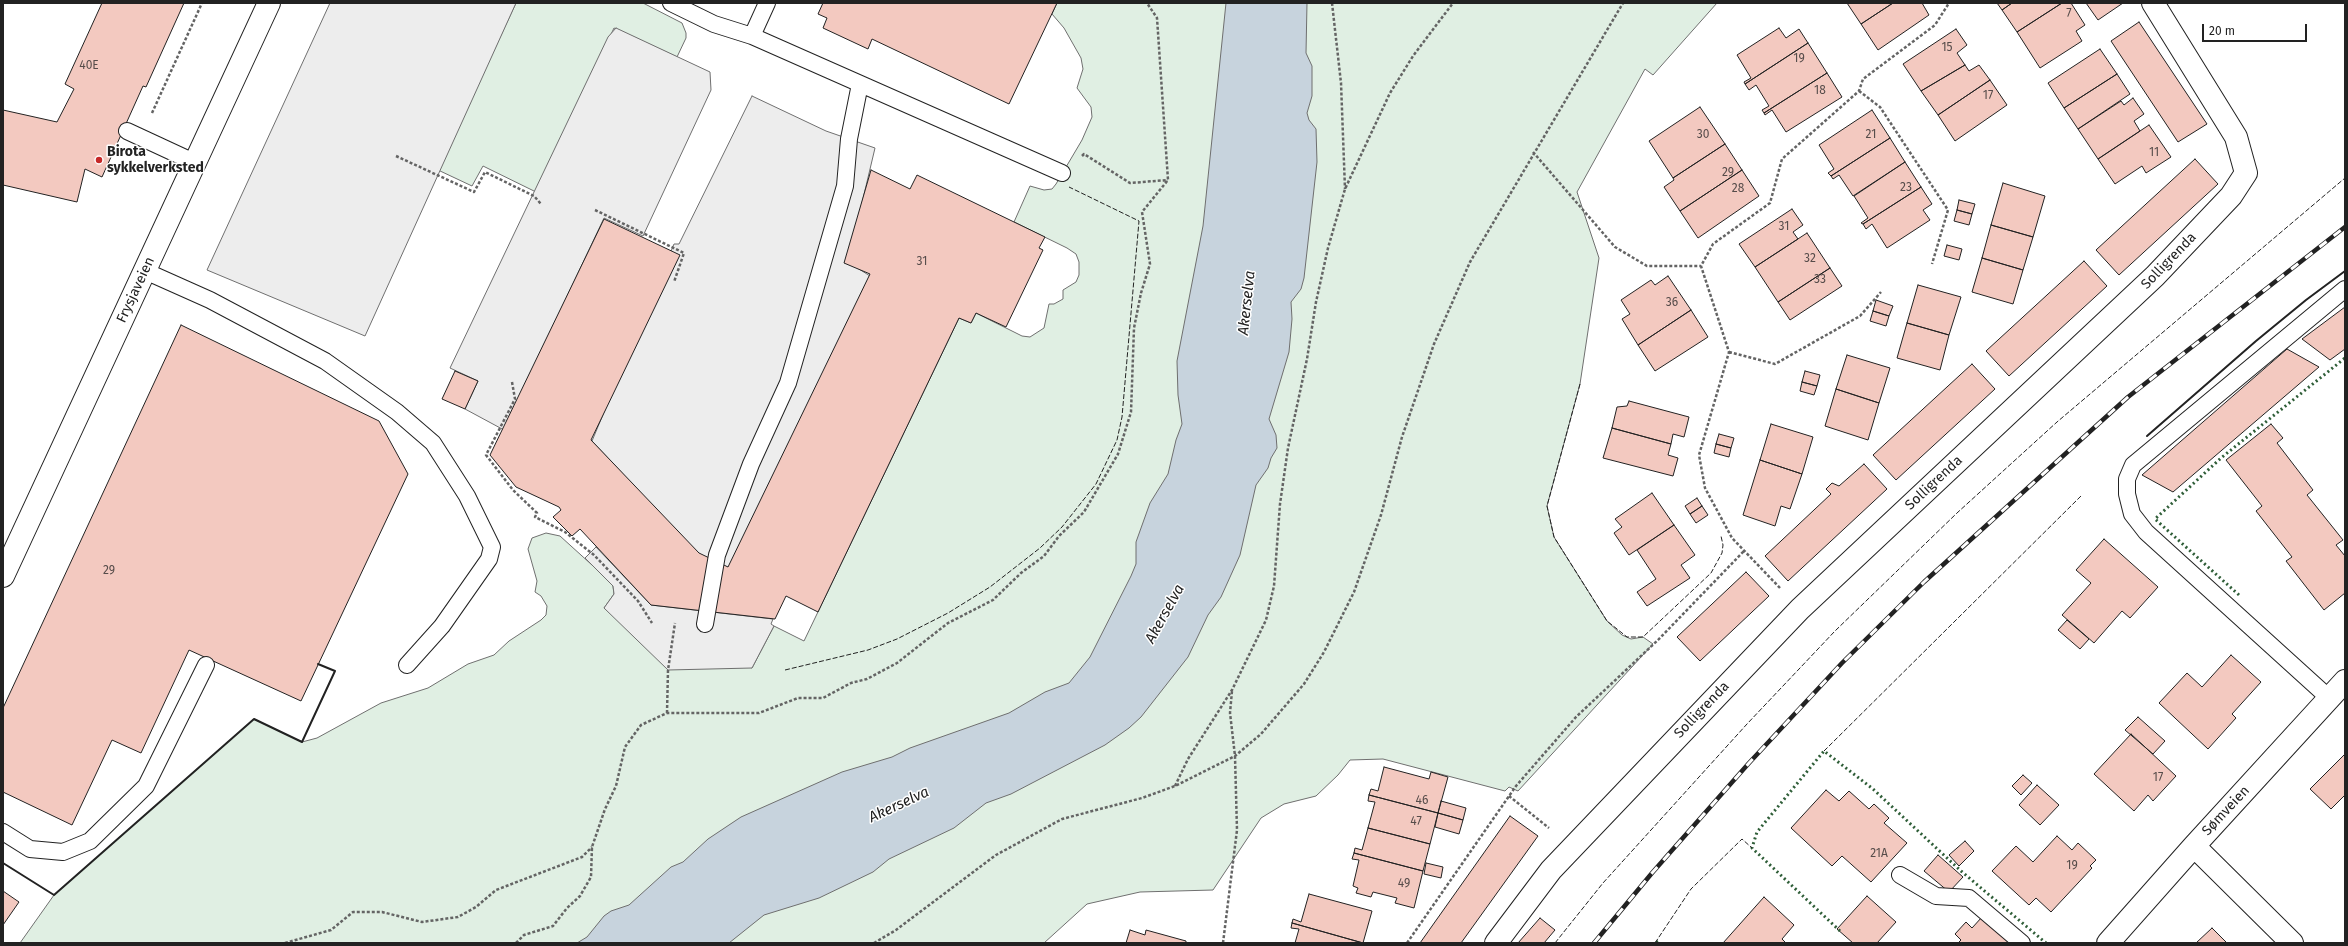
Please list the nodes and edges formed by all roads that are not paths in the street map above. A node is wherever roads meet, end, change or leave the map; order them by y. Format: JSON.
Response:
{"nodes":[{"id":1,"x":269,"y":3,"type":"edge"},
{"id":2,"x":671,"y":3,"type":"edge"},
{"id":3,"x":767,"y":3,"type":"edge"},
{"id":4,"x":2154,"y":3,"type":"edge"},
{"id":5,"x":752,"y":36,"type":"junction"},
{"id":6,"x":860,"y":84,"type":"junction"},
{"id":7,"x":134,"y":134,"type":"road end"},
{"id":8,"x":196,"y":163,"type":"junction"},
{"id":9,"x":1062,"y":173,"type":"road end"},
{"id":10,"x":145,"y":271,"type":"junction"},
{"id":11,"x":2345,"y":289,"type":"edge"},
{"id":12,"x":3,"y":576,"type":"edge"},
{"id":13,"x":704,"y":624,"type":"dead end"},
{"id":14,"x":206,"y":665,"type":"dead end"},
{"id":15,"x":407,"y":665,"type":"dead end"},
{"id":16,"x":2345,"y":681,"type":"edge"},
{"id":17,"x":2329,"y":698,"type":"junction"},
{"id":18,"x":3,"y":832,"type":"edge"},
{"id":19,"x":2194,"y":846,"type":"junction"},
{"id":20,"x":1900,"y":876,"type":"dead end"},
{"id":21,"x":1496,"y":943,"type":"edge"},
{"id":22,"x":2022,"y":943,"type":"edge"},
{"id":23,"x":2108,"y":943,"type":"edge"},
{"id":24,"x":2292,"y":943,"type":"edge"}],
"edges":[{"from":1,"to":8,"type":"street","name":"Frysjaveien"},
{"from":2,"to":5,"type":"lane"},
{"from":3,"to":5,"type":"lane"},
{"from":4,"to":21,"type":"street","name":"Solligrenda"},
{"from":5,"to":6,"type":"lane"},
{"from":6,"to":9,"type":"lane"},
{"from":6,"to":13,"type":"lane"},
{"from":7,"to":8,"type":"lane"},
{"from":8,"to":10,"type":"street","name":"Frysjaveien"},
{"from":10,"to":12,"type":"street","name":"Frysjaveien"},
{"from":10,"to":15,"type":"lane"},
{"from":11,"to":17,"type":"lane"},
{"from":14,"to":18,"type":"lane"},
{"from":16,"to":17,"type":"street","name":"Sømveien"},
{"from":17,"to":19,"type":"street","name":"Sømveien"},
{"from":19,"to":23,"type":"street","name":"Sømveien"},
{"from":19,"to":24,"type":"street"},
{"from":20,"to":22,"type":"lane"}]}
